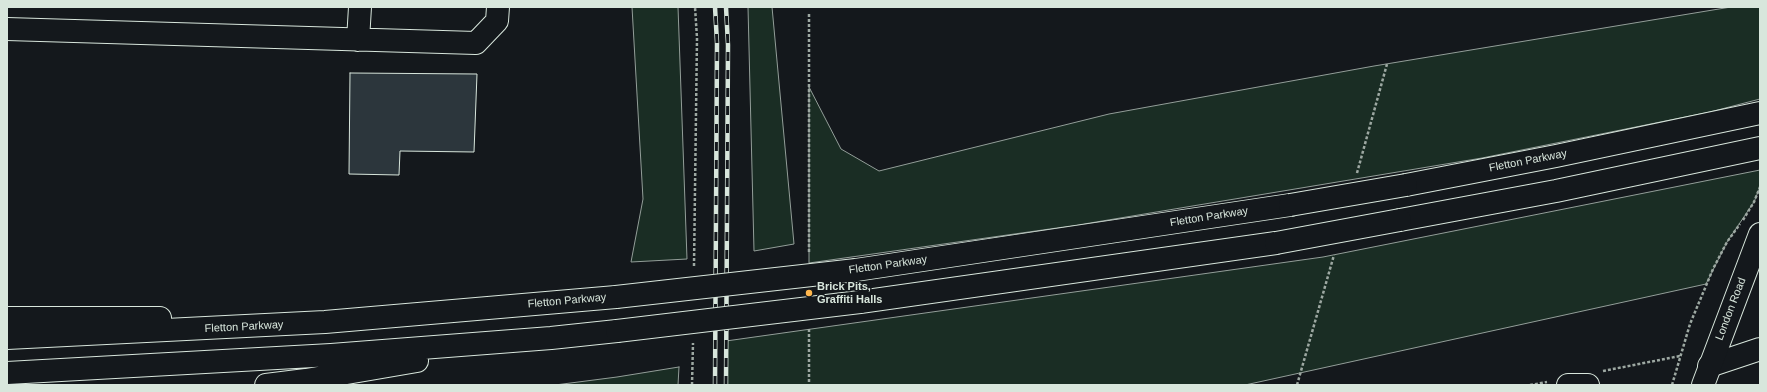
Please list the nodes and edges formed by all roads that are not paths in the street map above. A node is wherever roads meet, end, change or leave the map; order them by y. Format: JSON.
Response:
{"nodes":[{"id":1,"x":360,"y":7,"type":"edge"},
{"id":2,"x":498,"y":7,"type":"edge"},
{"id":3,"x":7,"y":29,"type":"edge"},
{"id":4,"x":358,"y":40,"type":"junction"},
{"id":5,"x":1760,"y":113,"type":"edge"},
{"id":6,"x":1760,"y":148,"type":"edge"},
{"id":7,"x":1760,"y":234,"type":"edge"},
{"id":8,"x":7,"y":318,"type":"edge"},
{"id":9,"x":325,"y":322,"type":"junction"},
{"id":10,"x":7,"y":338,"type":"edge"},
{"id":11,"x":550,"y":338,"type":"junction"},
{"id":12,"x":1760,"y":349,"type":"edge"},
{"id":13,"x":7,"y":373,"type":"edge"},
{"id":14,"x":1706,"y":376,"type":"edge"},
{"id":15,"x":266,"y":385,"type":"edge"},
{"id":16,"x":1568,"y":385,"type":"edge"},
{"id":17,"x":1588,"y":385,"type":"edge"}],
"edges":[{"from":1,"to":4,"type":"main road"},
{"from":2,"to":4,"type":"main road"},
{"from":3,"to":4,"type":"main road"},
{"from":5,"to":9,"type":"main road","name":"Fletton Parkway","bridge":true},
{"from":6,"to":11,"type":"main road","bridge":true},
{"from":7,"to":14,"type":"main road","name":"London Road"},
{"from":8,"to":9,"type":"main road"},
{"from":9,"to":10,"type":"main road","name":"Fletton Parkway"},
{"from":11,"to":13,"type":"main road"},
{"from":11,"to":15,"type":"main road"},
{"from":12,"to":14,"type":"main road"},
{"from":16,"to":17,"type":"main road"}]}
